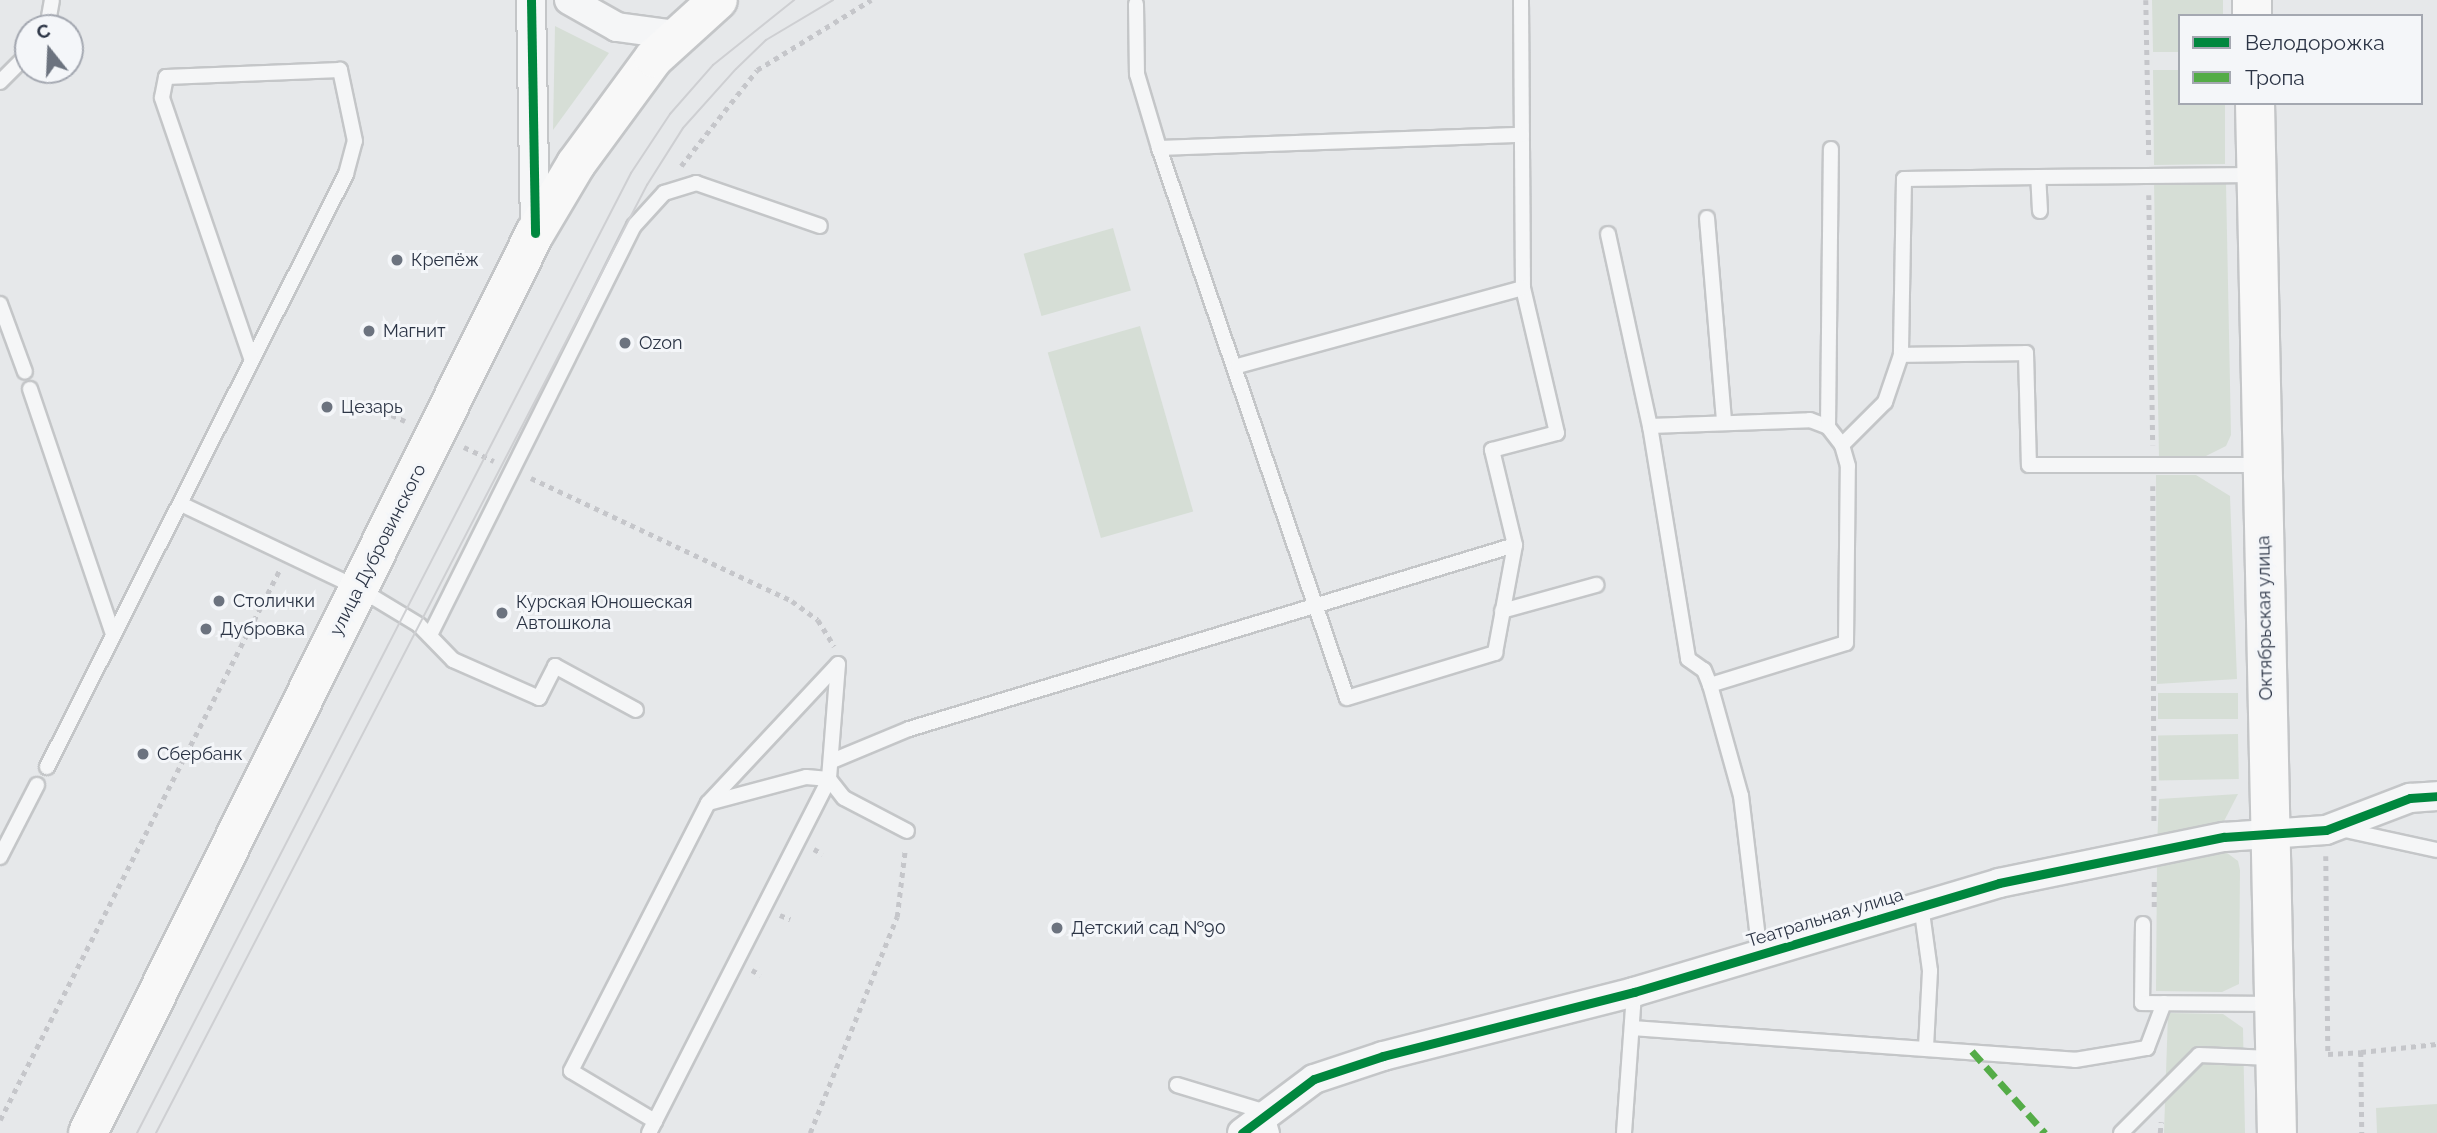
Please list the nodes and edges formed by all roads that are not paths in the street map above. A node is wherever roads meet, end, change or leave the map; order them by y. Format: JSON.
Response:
{"nodes":[{"id":1,"x":531,"y":0,"type":"edge"},
{"id":2,"x":569,"y":0,"type":"edge"},
{"id":3,"x":718,"y":0,"type":"edge"},
{"id":4,"x":1521,"y":0,"type":"edge"},
{"id":5,"x":1136,"y":4,"type":"dead end"},
{"id":6,"x":676,"y":35,"type":"junction"},
{"id":7,"x":14,"y":68,"type":"edge"},
{"id":8,"x":0,"y":82,"type":"edge"},
{"id":9,"x":2255,"y":105,"type":"edge"},
{"id":10,"x":1522,"y":135,"type":"junction"},
{"id":11,"x":1159,"y":148,"type":"junction"},
{"id":12,"x":1831,"y":149,"type":"dead end"},
{"id":13,"x":2256,"y":175,"type":"junction"},
{"id":14,"x":2038,"y":177,"type":"junction"},
{"id":15,"x":2040,"y":212,"type":"dead end"},
{"id":16,"x":1707,"y":218,"type":"dead end"},
{"id":17,"x":820,"y":226,"type":"dead end"},
{"id":18,"x":535,"y":233,"type":"junction"},
{"id":19,"x":1608,"y":234,"type":"dead end"},
{"id":20,"x":1523,"y":288,"type":"junction"},
{"id":21,"x":0,"y":304,"type":"edge"},
{"id":22,"x":1901,"y":355,"type":"junction"},
{"id":23,"x":251,"y":358,"type":"junction"},
{"id":24,"x":1238,"y":366,"type":"junction"},
{"id":25,"x":24,"y":372,"type":"dead end"},
{"id":26,"x":30,"y":389,"type":"dead end"},
{"id":27,"x":1724,"y":419,"type":"junction"},
{"id":28,"x":1650,"y":426,"type":"junction"},
{"id":29,"x":1828,"y":427,"type":"junction"},
{"id":30,"x":1842,"y":444,"type":"junction"},
{"id":31,"x":2263,"y":466,"type":"junction"},
{"id":32,"x":181,"y":504,"type":"junction"},
{"id":33,"x":1515,"y":545,"type":"junction"},
{"id":34,"x":1596,"y":585,"type":"dead end"},
{"id":35,"x":358,"y":588,"type":"junction"},
{"id":36,"x":1319,"y":603,"type":"junction"},
{"id":37,"x":1502,"y":611,"type":"junction"},
{"id":38,"x":113,"y":634,"type":"junction"},
{"id":39,"x":430,"y":635,"type":"junction"},
{"id":40,"x":1710,"y":685,"type":"junction"},
{"id":41,"x":636,"y":710,"type":"dead end"},
{"id":42,"x":832,"y":761,"type":"junction"},
{"id":43,"x":47,"y":767,"type":"dead end"},
{"id":44,"x":829,"y":779,"type":"junction"},
{"id":45,"x":37,"y":786,"type":"dead end"},
{"id":46,"x":2437,"y":796,"type":"edge"},
{"id":47,"x":708,"y":803,"type":"junction"},
{"id":48,"x":2326,"y":830,"type":"junction"},
{"id":49,"x":908,"y":831,"type":"road end"},
{"id":50,"x":2268,"y":834,"type":"junction"},
{"id":51,"x":2437,"y":850,"type":"edge"},
{"id":52,"x":0,"y":857,"type":"edge"},
{"id":53,"x":1921,"y":905,"type":"junction"},
{"id":54,"x":2148,"y":923,"type":"road end"},
{"id":55,"x":1760,"y":955,"type":"junction"},
{"id":56,"x":1634,"y":992,"type":"junction"},
{"id":57,"x":2164,"y":1003,"type":"junction"},
{"id":58,"x":2274,"y":1004,"type":"junction"},
{"id":59,"x":1632,"y":1028,"type":"junction"},
{"id":60,"x":1926,"y":1047,"type":"junction"},
{"id":61,"x":2275,"y":1058,"type":"junction"},
{"id":62,"x":1177,"y":1085,"type":"dead end"},
{"id":63,"x":1269,"y":1123,"type":"edge"},
{"id":64,"x":652,"y":1127,"type":"edge"},
{"id":65,"x":88,"y":1133,"type":"edge"},
{"id":66,"x":1242,"y":1133,"type":"edge"},
{"id":67,"x":1624,"y":1133,"type":"edge"},
{"id":68,"x":2121,"y":1133,"type":"edge"},
{"id":69,"x":2277,"y":1133,"type":"edge"}],
"edges":[{"from":1,"to":18,"type":"street"},
{"from":2,"to":6,"type":"street"},
{"from":3,"to":6,"type":"main road","name":"улица Дубровинского"},
{"from":4,"to":10,"type":"lane"},
{"from":5,"to":11,"type":"lane"},
{"from":6,"to":18,"type":"main road","name":"улица Дубровинского"},
{"from":7,"to":8,"type":"lane"},
{"from":9,"to":13,"type":"main road","name":"Октябрьская улица"},
{"from":10,"to":11,"type":"lane"},
{"from":10,"to":20,"type":"lane"},
{"from":11,"to":24,"type":"lane"},
{"from":12,"to":29,"type":"lane"},
{"from":13,"to":14,"type":"lane"},
{"from":13,"to":31,"type":"main road","name":"Октябрьская улица"},
{"from":14,"to":15,"type":"lane"},
{"from":14,"to":22,"type":"lane"},
{"from":16,"to":27,"type":"lane"},
{"from":17,"to":39,"type":"lane"},
{"from":18,"to":35,"type":"main road","name":"улица Дубровинского"},
{"from":19,"to":28,"type":"lane"},
{"from":20,"to":24,"type":"lane"},
{"from":20,"to":33,"type":"lane"},
{"from":21,"to":25,"type":"lane"},
{"from":22,"to":30,"type":"lane"},
{"from":22,"to":31,"type":"lane"},
{"from":23,"to":23,"type":"lane"},
{"from":23,"to":32,"type":"lane"},
{"from":24,"to":36,"type":"lane"},
{"from":26,"to":38,"type":"lane"},
{"from":27,"to":28,"type":"lane"},
{"from":27,"to":29,"type":"lane"},
{"from":28,"to":40,"type":"lane"},
{"from":29,"to":30,"type":"lane"},
{"from":30,"to":40,"type":"lane"},
{"from":31,"to":50,"type":"main road","name":"Октябрьская улица"},
{"from":32,"to":35,"type":"lane"},
{"from":32,"to":38,"type":"lane"},
{"from":33,"to":36,"type":"lane"},
{"from":33,"to":37,"type":"lane"},
{"from":34,"to":37,"type":"lane"},
{"from":35,"to":39,"type":"lane"},
{"from":35,"to":65,"type":"main road","name":"улица Дубровинского"},
{"from":36,"to":37,"type":"lane"},
{"from":36,"to":42,"type":"lane"},
{"from":38,"to":43,"type":"lane"},
{"from":39,"to":41,"type":"lane"},
{"from":40,"to":55,"type":"lane"},
{"from":42,"to":44,"type":"lane"},
{"from":42,"to":47,"type":"lane"},
{"from":44,"to":47,"type":"lane"},
{"from":44,"to":49,"type":"lane"},
{"from":44,"to":64,"type":"lane"},
{"from":45,"to":52,"type":"lane"},
{"from":46,"to":48,"type":"street","name":"Театральная улица"},
{"from":47,"to":64,"type":"lane"},
{"from":48,"to":50,"type":"street","name":"Театральная улица"},
{"from":48,"to":51,"type":"lane"},
{"from":50,"to":53,"type":"street","name":"Театральная улица"},
{"from":50,"to":58,"type":"main road","name":"Октябрьская улица"},
{"from":53,"to":55,"type":"street","name":"Театральная улица"},
{"from":53,"to":60,"type":"lane"},
{"from":54,"to":57,"type":"lane"},
{"from":55,"to":56,"type":"street","name":"Театральная улица"},
{"from":56,"to":59,"type":"lane"},
{"from":56,"to":63,"type":"street","name":"Театральная улица"},
{"from":57,"to":58,"type":"lane"},
{"from":57,"to":60,"type":"lane"},
{"from":58,"to":61,"type":"main road","name":"Октябрьская улица"},
{"from":59,"to":60,"type":"lane"},
{"from":59,"to":67,"type":"lane"},
{"from":61,"to":68,"type":"lane"},
{"from":61,"to":69,"type":"main road","name":"Октябрьская улица"},
{"from":62,"to":63,"type":"lane"},
{"from":63,"to":66,"type":"street","name":"Театральная улица"}]}
